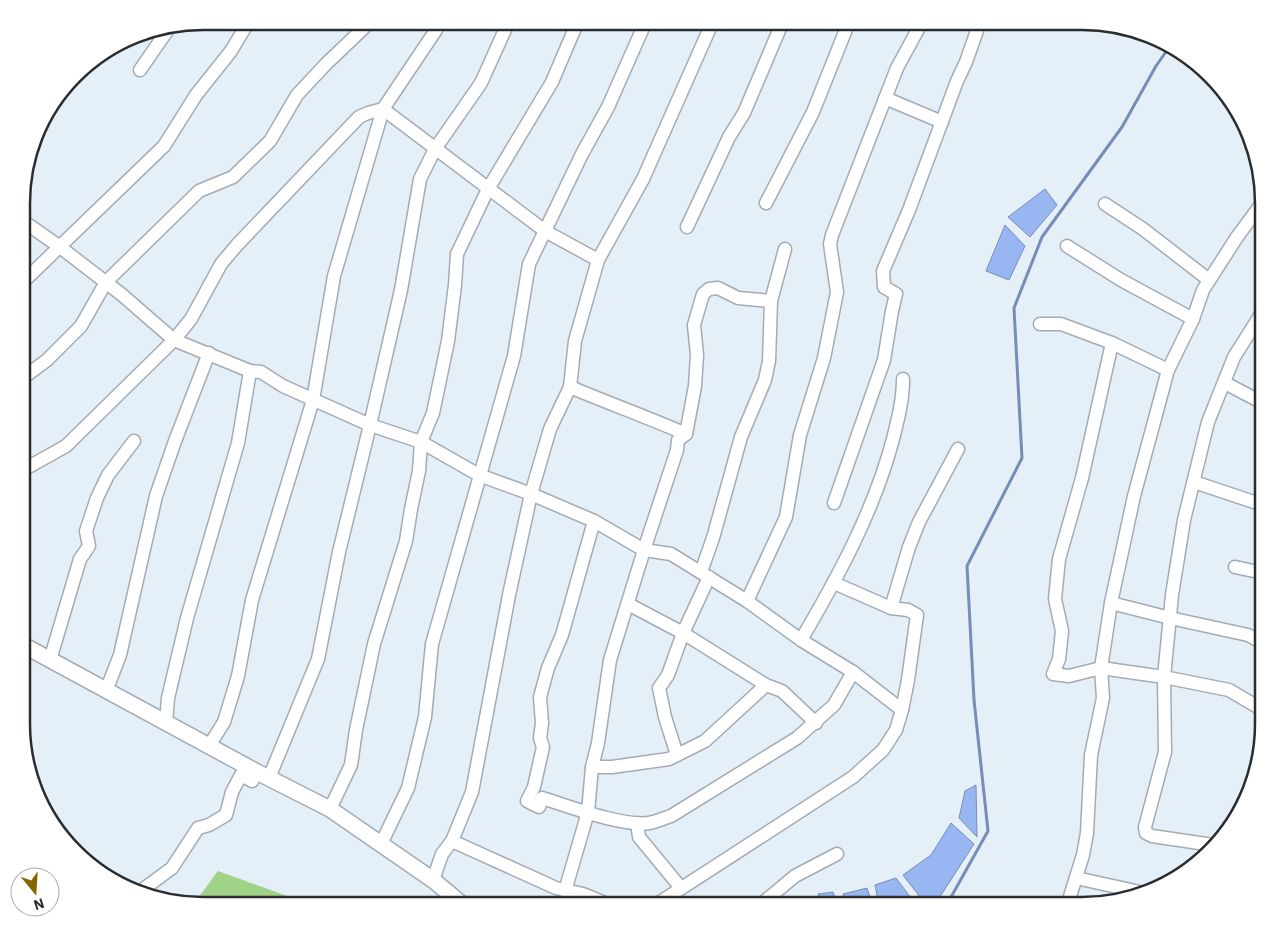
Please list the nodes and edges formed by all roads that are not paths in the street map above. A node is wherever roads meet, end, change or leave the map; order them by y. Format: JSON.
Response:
{"nodes":[{"id":1,"x":244,"y":30,"type":"edge"},
{"id":2,"x":362,"y":30,"type":"edge"},
{"id":3,"x":435,"y":30,"type":"edge"},
{"id":4,"x":505,"y":30,"type":"edge"},
{"id":5,"x":574,"y":30,"type":"edge"},
{"id":6,"x":642,"y":30,"type":"edge"},
{"id":7,"x":709,"y":30,"type":"edge"},
{"id":8,"x":780,"y":30,"type":"edge"},
{"id":9,"x":846,"y":30,"type":"edge"},
{"id":10,"x":918,"y":30,"type":"edge"},
{"id":11,"x":977,"y":30,"type":"edge"},
{"id":12,"x":165,"y":34,"type":"edge"},
{"id":13,"x":140,"y":70,"type":"dead end"},
{"id":14,"x":885,"y":98,"type":"junction"},
{"id":15,"x":383,"y":109,"type":"junction"},
{"id":16,"x":942,"y":122,"type":"junction"},
{"id":17,"x":435,"y":148,"type":"junction"},
{"id":18,"x":488,"y":189,"type":"junction"},
{"id":19,"x":766,"y":203,"type":"dead end"},
{"id":20,"x":1106,"y":204,"type":"dead end"},
{"id":21,"x":1255,"y":213,"type":"edge"},
{"id":22,"x":30,"y":226,"type":"edge"},
{"id":23,"x":687,"y":227,"type":"dead end"},
{"id":24,"x":545,"y":231,"type":"junction"},
{"id":25,"x":1067,"y":246,"type":"dead end"},
{"id":26,"x":60,"y":247,"type":"junction"},
{"id":27,"x":785,"y":249,"type":"dead end"},
{"id":28,"x":598,"y":260,"type":"junction"},
{"id":29,"x":30,"y":275,"type":"edge"},
{"id":30,"x":1209,"y":280,"type":"junction"},
{"id":31,"x":106,"y":282,"type":"junction"},
{"id":32,"x":771,"y":302,"type":"junction"},
{"id":33,"x":1193,"y":319,"type":"junction"},
{"id":34,"x":1040,"y":324,"type":"dead end"},
{"id":35,"x":1255,"y":324,"type":"edge"},
{"id":36,"x":174,"y":340,"type":"junction"},
{"id":37,"x":1112,"y":343,"type":"junction"},
{"id":38,"x":208,"y":353,"type":"junction"},
{"id":39,"x":1168,"y":370,"type":"junction"},
{"id":40,"x":250,"y":371,"type":"junction"},
{"id":41,"x":30,"y":373,"type":"edge"},
{"id":42,"x":904,"y":379,"type":"dead end"},
{"id":43,"x":1226,"y":382,"type":"junction"},
{"id":44,"x":570,"y":387,"type":"junction"},
{"id":45,"x":1255,"y":398,"type":"edge"},
{"id":46,"x":313,"y":400,"type":"junction"},
{"id":47,"x":370,"y":425,"type":"junction"},
{"id":48,"x":686,"y":434,"type":"junction"},
{"id":49,"x":134,"y":441,"type":"dead end"},
{"id":50,"x":421,"y":442,"type":"junction"},
{"id":51,"x":958,"y":449,"type":"dead end"},
{"id":52,"x":30,"y":466,"type":"edge"},
{"id":53,"x":479,"y":475,"type":"junction"},
{"id":54,"x":1194,"y":482,"type":"junction"},
{"id":55,"x":532,"y":494,"type":"junction"},
{"id":56,"x":1255,"y":502,"type":"edge"},
{"id":57,"x":834,"y":503,"type":"dead end"},
{"id":58,"x":594,"y":521,"type":"junction"},
{"id":59,"x":644,"y":550,"type":"junction"},
{"id":60,"x":1235,"y":567,"type":"dead end"},
{"id":61,"x":1255,"y":571,"type":"edge"},
{"id":62,"x":705,"y":574,"type":"junction"},
{"id":63,"x":834,"y":583,"type":"junction"},
{"id":64,"x":747,"y":601,"type":"junction"},
{"id":65,"x":1111,"y":603,"type":"junction"},
{"id":66,"x":628,"y":604,"type":"junction"},
{"id":67,"x":891,"y":608,"type":"junction"},
{"id":68,"x":1170,"y":618,"type":"junction"},
{"id":69,"x":683,"y":633,"type":"junction"},
{"id":70,"x":1255,"y":639,"type":"edge"},
{"id":71,"x":801,"y":640,"type":"junction"},
{"id":72,"x":30,"y":649,"type":"edge"},
{"id":73,"x":50,"y":660,"type":"junction"},
{"id":74,"x":1101,"y":668,"type":"junction"},
{"id":75,"x":853,"y":672,"type":"junction"},
{"id":76,"x":1164,"y":677,"type":"junction"},
{"id":77,"x":766,"y":685,"type":"junction"},
{"id":78,"x":106,"y":691,"type":"junction"},
{"id":79,"x":1255,"y":705,"type":"edge"},
{"id":80,"x":902,"y":710,"type":"junction"},
{"id":81,"x":166,"y":723,"type":"junction"},
{"id":82,"x":816,"y":723,"type":"junction"},
{"id":83,"x":209,"y":746,"type":"junction"},
{"id":84,"x":677,"y":755,"type":"junction"},
{"id":85,"x":592,"y":767,"type":"junction"},
{"id":86,"x":263,"y":775,"type":"junction"},
{"id":87,"x":330,"y":809,"type":"junction"},
{"id":88,"x":588,"y":812,"type":"junction"},
{"id":89,"x":637,"y":823,"type":"junction"},
{"id":90,"x":452,"y":841,"type":"junction"},
{"id":91,"x":381,"y":844,"type":"junction"},
{"id":92,"x":1206,"y":844,"type":"edge"},
{"id":93,"x":837,"y":854,"type":"dead end"},
{"id":94,"x":1076,"y":878,"type":"junction"},
{"id":95,"x":433,"y":880,"type":"junction"},
{"id":96,"x":146,"y":887,"type":"edge"},
{"id":97,"x":681,"y":888,"type":"junction"},
{"id":98,"x":1130,"y":890,"type":"edge"},
{"id":99,"x":565,"y":891,"type":"junction"},
{"id":100,"x":453,"y":897,"type":"edge"},
{"id":101,"x":590,"y":897,"type":"edge"},
{"id":102,"x":668,"y":897,"type":"edge"},
{"id":103,"x":770,"y":897,"type":"edge"},
{"id":104,"x":1070,"y":897,"type":"edge"}],
"edges":[{"from":1,"to":26,"type":"street"},
{"from":2,"to":31,"type":"street"},
{"from":3,"to":15,"type":"street"},
{"from":4,"to":17,"type":"street"},
{"from":5,"to":18,"type":"street"},
{"from":6,"to":24,"type":"street"},
{"from":7,"to":28,"type":"street"},
{"from":8,"to":23,"type":"street"},
{"from":9,"to":19,"type":"street"},
{"from":10,"to":14,"type":"street"},
{"from":11,"to":16,"type":"street"},
{"from":12,"to":13,"type":"street"},
{"from":14,"to":16,"type":"street"},
{"from":14,"to":64,"type":"street"},
{"from":15,"to":17,"type":"street"},
{"from":15,"to":36,"type":"street"},
{"from":15,"to":46,"type":"street"},
{"from":16,"to":57,"type":"street"},
{"from":17,"to":18,"type":"street"},
{"from":17,"to":47,"type":"street"},
{"from":18,"to":24,"type":"street"},
{"from":18,"to":50,"type":"street"},
{"from":20,"to":30,"type":"street"},
{"from":21,"to":30,"type":"street"},
{"from":22,"to":26,"type":"street"},
{"from":24,"to":28,"type":"street"},
{"from":24,"to":53,"type":"street"},
{"from":25,"to":33,"type":"street"},
{"from":26,"to":29,"type":"street"},
{"from":26,"to":31,"type":"street"},
{"from":27,"to":32,"type":"street"},
{"from":28,"to":44,"type":"street"},
{"from":30,"to":33,"type":"street"},
{"from":31,"to":36,"type":"street"},
{"from":31,"to":41,"type":"street"},
{"from":32,"to":48,"type":"street"},
{"from":32,"to":62,"type":"street"},
{"from":33,"to":39,"type":"street"},
{"from":34,"to":37,"type":"street"},
{"from":35,"to":43,"type":"street"},
{"from":36,"to":38,"type":"street"},
{"from":36,"to":52,"type":"street"},
{"from":37,"to":39,"type":"street"},
{"from":37,"to":74,"type":"street"},
{"from":38,"to":40,"type":"street"},
{"from":38,"to":78,"type":"street"},
{"from":39,"to":65,"type":"street"},
{"from":40,"to":46,"type":"street"},
{"from":40,"to":81,"type":"street"},
{"from":42,"to":63,"type":"street"},
{"from":43,"to":45,"type":"street"},
{"from":43,"to":54,"type":"street"},
{"from":44,"to":48,"type":"street"},
{"from":44,"to":55,"type":"street"},
{"from":46,"to":47,"type":"street"},
{"from":46,"to":83,"type":"street"},
{"from":47,"to":50,"type":"street"},
{"from":47,"to":86,"type":"street"},
{"from":48,"to":59,"type":"street"},
{"from":49,"to":73,"type":"street"},
{"from":50,"to":53,"type":"street"},
{"from":50,"to":87,"type":"street"},
{"from":51,"to":67,"type":"street"},
{"from":53,"to":55,"type":"street"},
{"from":53,"to":91,"type":"street"},
{"from":54,"to":56,"type":"street"},
{"from":54,"to":68,"type":"street"},
{"from":55,"to":58,"type":"street"},
{"from":55,"to":90,"type":"street"},
{"from":58,"to":59,"type":"street"},
{"from":58,"to":88,"type":"street"},
{"from":59,"to":62,"type":"street"},
{"from":59,"to":66,"type":"street"},
{"from":60,"to":61,"type":"street"},
{"from":62,"to":64,"type":"street"},
{"from":62,"to":69,"type":"street"},
{"from":63,"to":67,"type":"street"},
{"from":63,"to":71,"type":"street"},
{"from":64,"to":71,"type":"street"},
{"from":65,"to":68,"type":"street"},
{"from":65,"to":74,"type":"street"},
{"from":66,"to":69,"type":"street"},
{"from":66,"to":85,"type":"street"},
{"from":67,"to":80,"type":"street"},
{"from":68,"to":70,"type":"street"},
{"from":68,"to":76,"type":"street"},
{"from":69,"to":77,"type":"street"},
{"from":69,"to":84,"type":"street"},
{"from":71,"to":75,"type":"street"},
{"from":72,"to":73,"type":"main road"},
{"from":73,"to":78,"type":"main road"},
{"from":74,"to":76,"type":"street"},
{"from":74,"to":94,"type":"street"},
{"from":75,"to":80,"type":"street"},
{"from":75,"to":82,"type":"street"},
{"from":76,"to":79,"type":"street"},
{"from":76,"to":92,"type":"street"},
{"from":77,"to":82,"type":"street"},
{"from":77,"to":84,"type":"street"},
{"from":78,"to":81,"type":"main road"},
{"from":80,"to":97,"type":"street"},
{"from":81,"to":83,"type":"main road"},
{"from":82,"to":89,"type":"street"},
{"from":83,"to":86,"type":"main road"},
{"from":84,"to":85,"type":"street"},
{"from":85,"to":88,"type":"street"},
{"from":86,"to":87,"type":"main road"},
{"from":86,"to":96,"type":"street"},
{"from":87,"to":91,"type":"main road"},
{"from":88,"to":89,"type":"street"},
{"from":88,"to":99,"type":"street"},
{"from":89,"to":97,"type":"street"},
{"from":90,"to":95,"type":"street"},
{"from":90,"to":99,"type":"street"},
{"from":91,"to":95,"type":"main road"},
{"from":93,"to":103,"type":"street"},
{"from":94,"to":98,"type":"street"},
{"from":94,"to":104,"type":"street"},
{"from":95,"to":100,"type":"main road"},
{"from":97,"to":102,"type":"street"},
{"from":99,"to":101,"type":"street"}]}
